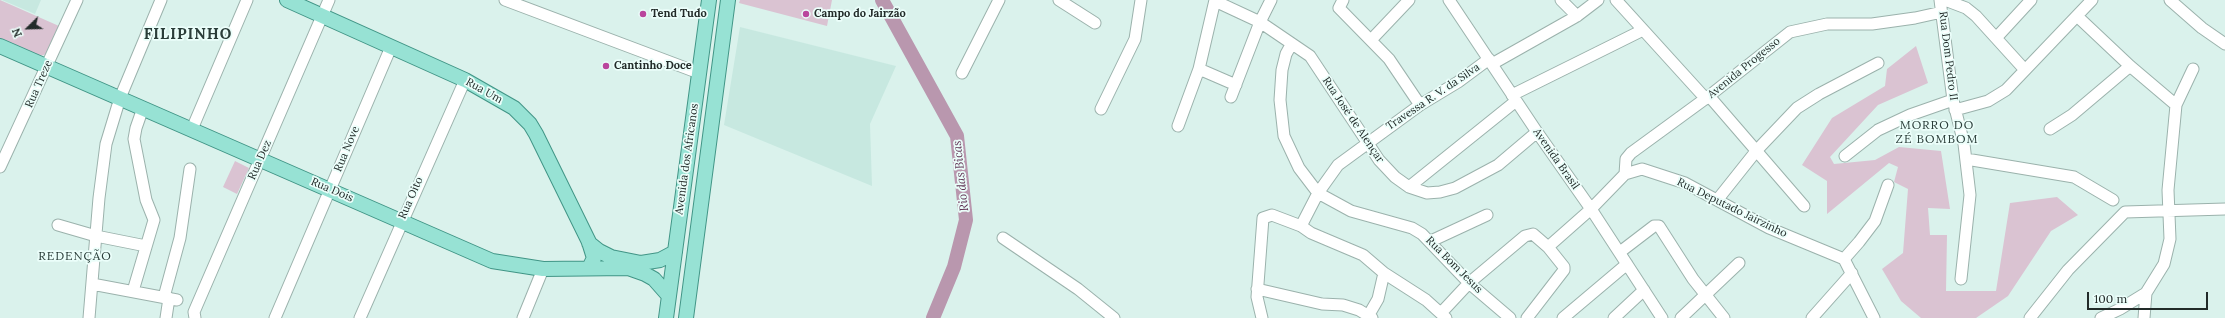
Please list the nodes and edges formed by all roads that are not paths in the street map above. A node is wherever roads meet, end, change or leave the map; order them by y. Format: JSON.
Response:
{"nodes":[{"id":1,"x":77,"y":0,"type":"edge"},
{"id":2,"x":161,"y":0,"type":"edge"},
{"id":3,"x":248,"y":0,"type":"edge"},
{"id":4,"x":287,"y":0,"type":"edge"},
{"id":5,"x":329,"y":0,"type":"edge"},
{"id":6,"x":505,"y":0,"type":"edge"},
{"id":7,"x":708,"y":0,"type":"edge"},
{"id":8,"x":728,"y":0,"type":"edge"},
{"id":9,"x":999,"y":0,"type":"edge"},
{"id":10,"x":1061,"y":0,"type":"edge"},
{"id":11,"x":1141,"y":0,"type":"edge"},
{"id":12,"x":1215,"y":0,"type":"edge"},
{"id":13,"x":1272,"y":0,"type":"edge"},
{"id":14,"x":1409,"y":0,"type":"edge"},
{"id":15,"x":1449,"y":0,"type":"edge"},
{"id":16,"x":1561,"y":0,"type":"edge"},
{"id":17,"x":1598,"y":0,"type":"edge"},
{"id":18,"x":1616,"y":0,"type":"edge"},
{"id":19,"x":1940,"y":0,"type":"edge"},
{"id":20,"x":1945,"y":0,"type":"edge"},
{"id":21,"x":2032,"y":0,"type":"edge"},
{"id":22,"x":2092,"y":0,"type":"edge"},
{"id":23,"x":2170,"y":0,"type":"edge"},
{"id":24,"x":523,"y":3,"type":"edge"},
{"id":25,"x":1341,"y":4,"type":"edge"},
{"id":26,"x":1942,"y":12,"type":"junction"},
{"id":27,"x":323,"y":16,"type":"junction"},
{"id":28,"x":1577,"y":16,"type":"junction"},
{"id":29,"x":2078,"y":17,"type":"junction"},
{"id":30,"x":1260,"y":22,"type":"junction"},
{"id":31,"x":1095,"y":23,"type":"dead end"},
{"id":32,"x":1643,"y":30,"type":"junction"},
{"id":33,"x":1996,"y":38,"type":"junction"},
{"id":34,"x":1371,"y":40,"type":"junction"},
{"id":35,"x":1291,"y":44,"type":"junction"},
{"id":36,"x":2225,"y":44,"type":"edge"},
{"id":37,"x":0,"y":46,"type":"edge"},
{"id":38,"x":391,"y":47,"type":"junction"},
{"id":39,"x":1490,"y":61,"type":"junction"},
{"id":40,"x":1878,"y":63,"type":"dead end"},
{"id":41,"x":2130,"y":66,"type":"junction"},
{"id":42,"x":47,"y":67,"type":"junction"},
{"id":43,"x":1199,"y":69,"type":"junction"},
{"id":44,"x":2193,"y":69,"type":"dead end"},
{"id":45,"x":2025,"y":70,"type":"junction"},
{"id":46,"x":699,"y":72,"type":"junction"},
{"id":47,"x":962,"y":73,"type":"dead end"},
{"id":48,"x":465,"y":80,"type":"junction"},
{"id":49,"x":1236,"y":85,"type":"junction"},
{"id":50,"x":1231,"y":97,"type":"dead end"},
{"id":51,"x":120,"y":98,"type":"junction"},
{"id":52,"x":1514,"y":98,"type":"junction"},
{"id":53,"x":1708,"y":98,"type":"junction"},
{"id":54,"x":1420,"y":105,"type":"junction"},
{"id":55,"x":1954,"y":105,"type":"junction"},
{"id":56,"x":2176,"y":105,"type":"junction"},
{"id":57,"x":143,"y":108,"type":"junction"},
{"id":58,"x":1101,"y":109,"type":"dead end"},
{"id":59,"x":1178,"y":126,"type":"dead end"},
{"id":60,"x":192,"y":129,"type":"junction"},
{"id":61,"x":2050,"y":129,"type":"dead end"},
{"id":62,"x":1537,"y":132,"type":"junction"},
{"id":63,"x":1367,"y":142,"type":"junction"},
{"id":64,"x":1757,"y":150,"type":"junction"},
{"id":65,"x":1845,"y":156,"type":"dead end"},
{"id":66,"x":260,"y":159,"type":"junction"},
{"id":67,"x":1966,"y":159,"type":"junction"},
{"id":68,"x":0,"y":168,"type":"edge"},
{"id":69,"x":190,"y":170,"type":"dead end"},
{"id":70,"x":1625,"y":174,"type":"junction"},
{"id":71,"x":1888,"y":185,"type":"dead end"},
{"id":72,"x":684,"y":186,"type":"junction"},
{"id":73,"x":1409,"y":187,"type":"junction"},
{"id":74,"x":330,"y":189,"type":"junction"},
{"id":75,"x":1318,"y":192,"type":"junction"},
{"id":76,"x":1718,"y":199,"type":"junction"},
{"id":77,"x":2113,"y":200,"type":"dead end"},
{"id":78,"x":1804,"y":206,"type":"dead end"},
{"id":79,"x":1591,"y":209,"type":"junction"},
{"id":80,"x":2225,"y":209,"type":"edge"},
{"id":81,"x":2170,"y":211,"type":"junction"},
{"id":82,"x":1487,"y":215,"type":"dead end"},
{"id":83,"x":402,"y":220,"type":"junction"},
{"id":84,"x":698,"y":221,"type":"junction"},
{"id":85,"x":58,"y":224,"type":"dead end"},
{"id":86,"x":1301,"y":226,"type":"junction"},
{"id":87,"x":96,"y":236,"type":"junction"},
{"id":88,"x":1003,"y":238,"type":"dead end"},
{"id":89,"x":1431,"y":241,"type":"junction"},
{"id":90,"x":588,"y":242,"type":"junction"},
{"id":91,"x":146,"y":246,"type":"junction"},
{"id":92,"x":1548,"y":247,"type":"junction"},
{"id":93,"x":675,"y":252,"type":"junction"},
{"id":94,"x":1620,"y":252,"type":"junction"},
{"id":95,"x":1844,"y":259,"type":"junction"},
{"id":96,"x":1739,"y":263,"type":"dead end"},
{"id":97,"x":1627,"y":264,"type":"junction"},
{"id":98,"x":590,"y":268,"type":"junction"},
{"id":99,"x":543,"y":269,"type":"junction"},
{"id":100,"x":1384,"y":273,"type":"junction"},
{"id":101,"x":1852,"y":273,"type":"junction"},
{"id":102,"x":1961,"y":279,"type":"dead end"},
{"id":103,"x":1469,"y":283,"type":"junction"},
{"id":104,"x":92,"y":284,"type":"junction"},
{"id":105,"x":1257,"y":289,"type":"junction"},
{"id":106,"x":1644,"y":290,"type":"junction"},
{"id":107,"x":133,"y":291,"type":"junction"},
{"id":108,"x":2146,"y":293,"type":"junction"},
{"id":109,"x":669,"y":296,"type":"junction"},
{"id":110,"x":1706,"y":296,"type":"junction"},
{"id":111,"x":170,"y":298,"type":"junction"},
{"id":112,"x":1444,"y":316,"type":"edge"},
{"id":113,"x":1369,"y":317,"type":"edge"},
{"id":114,"x":89,"y":318,"type":"edge"},
{"id":115,"x":166,"y":318,"type":"edge"},
{"id":116,"x":195,"y":318,"type":"edge"},
{"id":117,"x":275,"y":318,"type":"edge"},
{"id":118,"x":360,"y":318,"type":"edge"},
{"id":119,"x":523,"y":318,"type":"edge"},
{"id":120,"x":666,"y":318,"type":"edge"},
{"id":121,"x":686,"y":318,"type":"edge"},
{"id":122,"x":1114,"y":318,"type":"edge"},
{"id":123,"x":1262,"y":318,"type":"edge"},
{"id":124,"x":1510,"y":318,"type":"edge"},
{"id":125,"x":1527,"y":318,"type":"edge"},
{"id":126,"x":1563,"y":318,"type":"edge"},
{"id":127,"x":1614,"y":318,"type":"edge"},
{"id":128,"x":1662,"y":318,"type":"edge"},
{"id":129,"x":1681,"y":318,"type":"edge"},
{"id":130,"x":1724,"y":318,"type":"edge"},
{"id":131,"x":1812,"y":318,"type":"edge"},
{"id":132,"x":1874,"y":318,"type":"edge"},
{"id":133,"x":2030,"y":318,"type":"edge"},
{"id":134,"x":2101,"y":318,"type":"edge"},
{"id":135,"x":2144,"y":318,"type":"edge"}],
"edges":[{"from":1,"to":42,"type":"street","name":"Rua Treze"},
{"from":2,"to":51,"type":"street"},
{"from":3,"to":60,"type":"street"},
{"from":4,"to":27,"type":"main road","name":"Rua Um"},
{"from":5,"to":27,"type":"street","name":"Rua Dez"},
{"from":6,"to":24,"type":"street"},
{"from":7,"to":46,"type":"main road","name":"Avenida dos Africanos"},
{"from":8,"to":84,"type":"main road","name":"Avenida dos Africanos"},
{"from":9,"to":47,"type":"street"},
{"from":10,"to":31,"type":"street"},
{"from":11,"to":58,"type":"street"},
{"from":12,"to":30,"type":"street","name":"Rua José de Alençar"},
{"from":12,"to":43,"type":"street"},
{"from":13,"to":30,"type":"street"},
{"from":14,"to":34,"type":"street"},
{"from":15,"to":39,"type":"street","name":"Avenida Brasil"},
{"from":16,"to":28,"type":"street"},
{"from":17,"to":28,"type":"street","name":"Travessa R. V. da Silva"},
{"from":18,"to":32,"type":"street"},
{"from":19,"to":26,"type":"street","name":"Rua Dom Pedro II"},
{"from":20,"to":33,"type":"street"},
{"from":21,"to":33,"type":"street"},
{"from":22,"to":29,"type":"street"},
{"from":23,"to":36,"type":"street"},
{"from":24,"to":46,"type":"street"},
{"from":25,"to":34,"type":"street"},
{"from":26,"to":53,"type":"street","name":"Avenida Progesso"},
{"from":26,"to":55,"type":"street","name":"Rua Dom Pedro II"},
{"from":27,"to":38,"type":"main road","name":"Rua Um"},
{"from":27,"to":66,"type":"street","name":"Rua Dez"},
{"from":28,"to":39,"type":"street","name":"Travessa R. V. da Silva"},
{"from":29,"to":41,"type":"street"},
{"from":29,"to":45,"type":"street"},
{"from":30,"to":35,"type":"street","name":"Rua José de Alençar"},
{"from":30,"to":49,"type":"street"},
{"from":32,"to":52,"type":"street"},
{"from":32,"to":53,"type":"street"},
{"from":33,"to":45,"type":"street"},
{"from":34,"to":54,"type":"street"},
{"from":35,"to":63,"type":"street","name":"Rua José de Alençar"},
{"from":35,"to":75,"type":"street","name":"Rua Bom Jesus"},
{"from":37,"to":42,"type":"main road","name":"Rua Dois"},
{"from":38,"to":48,"type":"main road","name":"Rua Um"},
{"from":38,"to":74,"type":"street","name":"Rua Nove"},
{"from":39,"to":52,"type":"street","name":"Avenida Brasil"},
{"from":39,"to":54,"type":"street","name":"Travessa R. V. da Silva"},
{"from":40,"to":64,"type":"street"},
{"from":41,"to":56,"type":"street"},
{"from":41,"to":61,"type":"street"},
{"from":42,"to":51,"type":"main road","name":"Rua Dois"},
{"from":42,"to":68,"type":"street","name":"Rua Treze"},
{"from":43,"to":49,"type":"street"},
{"from":43,"to":59,"type":"street"},
{"from":44,"to":56,"type":"street"},
{"from":45,"to":55,"type":"street"},
{"from":46,"to":72,"type":"main road","name":"Avenida dos Africanos"},
{"from":48,"to":83,"type":"street","name":"Rua Oito"},
{"from":48,"to":90,"type":"main road","name":"Rua Um"},
{"from":49,"to":50,"type":"street"},
{"from":51,"to":57,"type":"main road","name":"Rua Dois"},
{"from":51,"to":87,"type":"street"},
{"from":52,"to":62,"type":"street","name":"Avenida Brasil"},
{"from":52,"to":73,"type":"street"},
{"from":53,"to":64,"type":"street"},
{"from":53,"to":70,"type":"street","name":"Avenida Progesso"},
{"from":54,"to":63,"type":"street","name":"Travessa R. V. da Silva"},
{"from":55,"to":65,"type":"street"},
{"from":55,"to":67,"type":"street","name":"Rua Dom Pedro II"},
{"from":56,"to":81,"type":"street"},
{"from":57,"to":60,"type":"main road","name":"Rua Dois"},
{"from":57,"to":91,"type":"street"},
{"from":60,"to":66,"type":"main road","name":"Rua Dois"},
{"from":62,"to":73,"type":"street","name":"Rua José de Alençar"},
{"from":62,"to":79,"type":"street","name":"Avenida Brasil"},
{"from":63,"to":73,"type":"street","name":"Rua José de Alençar"},
{"from":63,"to":75,"type":"street","name":"Travessa R. V. da Silva"},
{"from":64,"to":76,"type":"street"},
{"from":64,"to":78,"type":"street"},
{"from":66,"to":74,"type":"main road","name":"Rua Dois"},
{"from":66,"to":116,"type":"street","name":"Rua Dez"},
{"from":67,"to":77,"type":"street"},
{"from":67,"to":102,"type":"street","name":"Rua Dom Pedro II"},
{"from":69,"to":111,"type":"street"},
{"from":70,"to":76,"type":"street","name":"Rua Deputado Jairzinho"},
{"from":70,"to":79,"type":"street"},
{"from":71,"to":95,"type":"street"},
{"from":72,"to":84,"type":"main road"},
{"from":72,"to":93,"type":"main road","name":"Avenida dos Africanos"},
{"from":74,"to":83,"type":"main road","name":"Rua Dois"},
{"from":74,"to":117,"type":"street","name":"Rua Nove"},
{"from":75,"to":86,"type":"street","name":"Travessa R. V. da Silva"},
{"from":75,"to":89,"type":"street","name":"Rua Bom Jesus"},
{"from":76,"to":95,"type":"street","name":"Rua Deputado Jairzinho"},
{"from":79,"to":92,"type":"street"},
{"from":79,"to":94,"type":"street","name":"Avenida Brasil"},
{"from":80,"to":81,"type":"street"},
{"from":81,"to":108,"type":"street"},
{"from":81,"to":133,"type":"street"},
{"from":82,"to":89,"type":"street"},
{"from":83,"to":99,"type":"main road","name":"Rua Dois"},
{"from":83,"to":118,"type":"street","name":"Rua Oito"},
{"from":84,"to":121,"type":"main road","name":"Avenida dos Africanos"},
{"from":85,"to":87,"type":"street"},
{"from":86,"to":100,"type":"street"},
{"from":86,"to":105,"type":"street"},
{"from":87,"to":91,"type":"street"},
{"from":87,"to":104,"type":"street"},
{"from":88,"to":122,"type":"street"},
{"from":89,"to":103,"type":"street","name":"Rua Bom Jesus"},
{"from":90,"to":93,"type":"main road"},
{"from":90,"to":98,"type":"main road","name":"Rua Um"},
{"from":91,"to":107,"type":"street"},
{"from":92,"to":103,"type":"street"},
{"from":92,"to":125,"type":"street"},
{"from":93,"to":109,"type":"main road","name":"Avenida dos Africanos"},
{"from":94,"to":97,"type":"street","name":"Avenida Brasil"},
{"from":94,"to":110,"type":"street"},
{"from":95,"to":101,"type":"street"},
{"from":96,"to":110,"type":"street"},
{"from":97,"to":106,"type":"street","name":"Avenida Brasil"},
{"from":97,"to":126,"type":"street"},
{"from":98,"to":99,"type":"main road","name":"Rua Dois"},
{"from":98,"to":109,"type":"main road","name":"Rua Dois"},
{"from":99,"to":119,"type":"street"},
{"from":100,"to":112,"type":"street"},
{"from":100,"to":113,"type":"street"},
{"from":101,"to":131,"type":"street"},
{"from":101,"to":132,"type":"street"},
{"from":103,"to":112,"type":"street"},
{"from":103,"to":124,"type":"street","name":"Rua Bom Jesus"},
{"from":104,"to":107,"type":"street"},
{"from":104,"to":114,"type":"street"},
{"from":105,"to":113,"type":"street"},
{"from":105,"to":123,"type":"street"},
{"from":106,"to":127,"type":"street"},
{"from":106,"to":128,"type":"street","name":"Avenida Brasil"},
{"from":107,"to":111,"type":"street"},
{"from":108,"to":134,"type":"street"},
{"from":108,"to":135,"type":"street"},
{"from":109,"to":120,"type":"main road","name":"Avenida dos Africanos"},
{"from":110,"to":129,"type":"street"},
{"from":110,"to":130,"type":"street"},
{"from":111,"to":115,"type":"street"}]}
